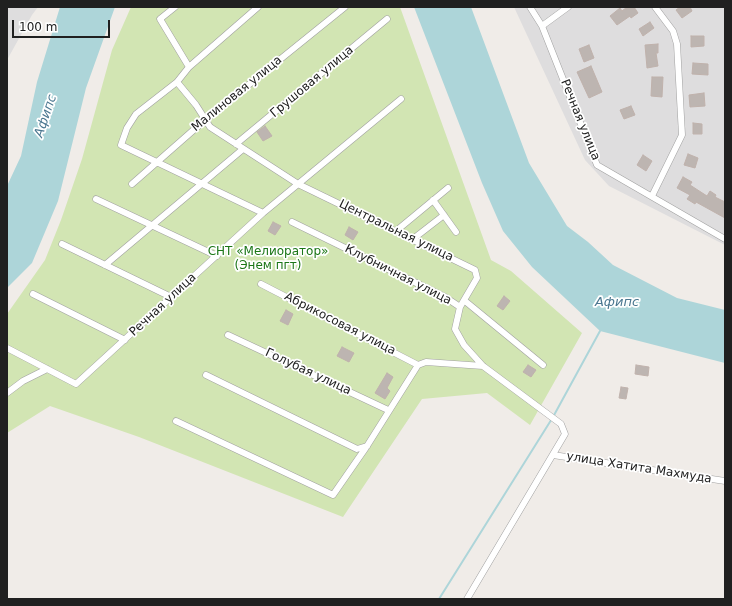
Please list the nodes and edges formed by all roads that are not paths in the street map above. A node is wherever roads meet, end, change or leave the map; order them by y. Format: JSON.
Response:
{"nodes":[{"id":1,"x":175,"y":7,"type":"edge"},
{"id":2,"x":258,"y":7,"type":"edge"},
{"id":3,"x":345,"y":7,"type":"edge"},
{"id":4,"x":530,"y":7,"type":"edge"},
{"id":5,"x":568,"y":7,"type":"edge"},
{"id":6,"x":655,"y":7,"type":"edge"},
{"id":7,"x":387,"y":19,"type":"dead end"},
{"id":8,"x":542,"y":26,"type":"junction"},
{"id":9,"x":189,"y":67,"type":"junction"},
{"id":10,"x":177,"y":82,"type":"junction"},
{"id":11,"x":401,"y":99,"type":"dead end"},
{"id":12,"x":204,"y":120,"type":"junction"},
{"id":13,"x":236,"y":144,"type":"junction"},
{"id":14,"x":244,"y":149,"type":"junction"},
{"id":15,"x":157,"y":162,"type":"junction"},
{"id":16,"x":132,"y":184,"type":"dead end"},
{"id":17,"x":202,"y":184,"type":"junction"},
{"id":18,"x":298,"y":184,"type":"junction"},
{"id":19,"x":448,"y":188,"type":"dead end"},
{"id":20,"x":652,"y":196,"type":"junction"},
{"id":21,"x":96,"y":199,"type":"dead end"},
{"id":22,"x":433,"y":200,"type":"junction"},
{"id":23,"x":263,"y":213,"type":"junction"},
{"id":24,"x":444,"y":215,"type":"junction"},
{"id":25,"x":292,"y":222,"type":"dead end"},
{"id":26,"x":151,"y":225,"type":"junction"},
{"id":27,"x":396,"y":231,"type":"junction"},
{"id":28,"x":456,"y":232,"type":"dead end"},
{"id":29,"x":413,"y":239,"type":"junction"},
{"id":30,"x":725,"y":239,"type":"edge"},
{"id":31,"x":62,"y":244,"type":"dead end"},
{"id":32,"x":217,"y":256,"type":"junction"},
{"id":33,"x":104,"y":265,"type":"junction"},
{"id":34,"x":261,"y":284,"type":"dead end"},
{"id":35,"x":33,"y":294,"type":"dead end"},
{"id":36,"x":171,"y":298,"type":"junction"},
{"id":37,"x":465,"y":301,"type":"junction"},
{"id":38,"x":460,"y":307,"type":"junction"},
{"id":39,"x":228,"y":335,"type":"dead end"},
{"id":40,"x":125,"y":340,"type":"junction"},
{"id":41,"x":7,"y":348,"type":"edge"},
{"id":42,"x":418,"y":365,"type":"junction"},
{"id":43,"x":543,"y":365,"type":"dead end"},
{"id":44,"x":483,"y":366,"type":"junction"},
{"id":45,"x":47,"y":369,"type":"junction"},
{"id":46,"x":206,"y":375,"type":"dead end"},
{"id":47,"x":7,"y":393,"type":"edge"},
{"id":48,"x":388,"y":410,"type":"junction"},
{"id":49,"x":176,"y":421,"type":"dead end"},
{"id":50,"x":367,"y":446,"type":"junction"},
{"id":51,"x":553,"y":455,"type":"junction"},
{"id":52,"x":725,"y":482,"type":"edge"},
{"id":53,"x":467,"y":599,"type":"edge"}],
"edges":[{"from":1,"to":9,"type":"street"},
{"from":2,"to":9,"type":"street"},
{"from":3,"to":12,"type":"street","name":"Малиновая улица"},
{"from":4,"to":8,"type":"street","name":"Речная улица"},
{"from":5,"to":8,"type":"street"},
{"from":6,"to":20,"type":"street"},
{"from":7,"to":13,"type":"street","name":"Грушовая улица"},
{"from":8,"to":20,"type":"street","name":"Речная улица"},
{"from":9,"to":10,"type":"street"},
{"from":10,"to":12,"type":"street","name":"Центральная улица"},
{"from":10,"to":15,"type":"street"},
{"from":11,"to":18,"type":"street","name":"Речная улица"},
{"from":12,"to":13,"type":"street","name":"Центральная улица"},
{"from":12,"to":15,"type":"street","name":"Малиновая улица"},
{"from":13,"to":14,"type":"street","name":"Центральная улица"},
{"from":14,"to":17,"type":"street"},
{"from":14,"to":18,"type":"street","name":"Центральная улица"},
{"from":15,"to":16,"type":"street","name":"Малиновая улица"},
{"from":15,"to":17,"type":"street"},
{"from":17,"to":23,"type":"street"},
{"from":17,"to":26,"type":"street"},
{"from":18,"to":23,"type":"street","name":"Речная улица"},
{"from":18,"to":27,"type":"street","name":"Центральная улица"},
{"from":19,"to":22,"type":"street"},
{"from":20,"to":30,"type":"street","name":"Речная улица"},
{"from":21,"to":26,"type":"street"},
{"from":22,"to":24,"type":"street"},
{"from":22,"to":27,"type":"street"},
{"from":23,"to":32,"type":"street","name":"Речная улица"},
{"from":24,"to":28,"type":"street"},
{"from":24,"to":29,"type":"street"},
{"from":25,"to":38,"type":"street","name":"Клубничная улица"},
{"from":26,"to":32,"type":"street"},
{"from":26,"to":33,"type":"street"},
{"from":27,"to":29,"type":"street","name":"Центральная улица"},
{"from":29,"to":37,"type":"street","name":"Центральная улица"},
{"from":31,"to":33,"type":"street"},
{"from":32,"to":36,"type":"street","name":"Речная улица"},
{"from":33,"to":36,"type":"street"},
{"from":34,"to":42,"type":"street","name":"Абрикосовая улица"},
{"from":35,"to":40,"type":"street"},
{"from":36,"to":40,"type":"street","name":"Речная улица"},
{"from":37,"to":38,"type":"street","name":"Центральная улица"},
{"from":37,"to":43,"type":"street"},
{"from":38,"to":44,"type":"street","name":"Центральная улица"},
{"from":39,"to":48,"type":"street","name":"Голубая улица"},
{"from":40,"to":45,"type":"street","name":"Речная улица"},
{"from":41,"to":45,"type":"street","name":"Речная улица"},
{"from":42,"to":44,"type":"street"},
{"from":42,"to":48,"type":"street"},
{"from":44,"to":51,"type":"street","name":"Центральная улица"},
{"from":45,"to":47,"type":"street"},
{"from":46,"to":50,"type":"street"},
{"from":48,"to":50,"type":"street"},
{"from":49,"to":50,"type":"street"},
{"from":51,"to":52,"type":"street","name":"улица Хатита Махмуда"},
{"from":51,"to":53,"type":"street"}]}
